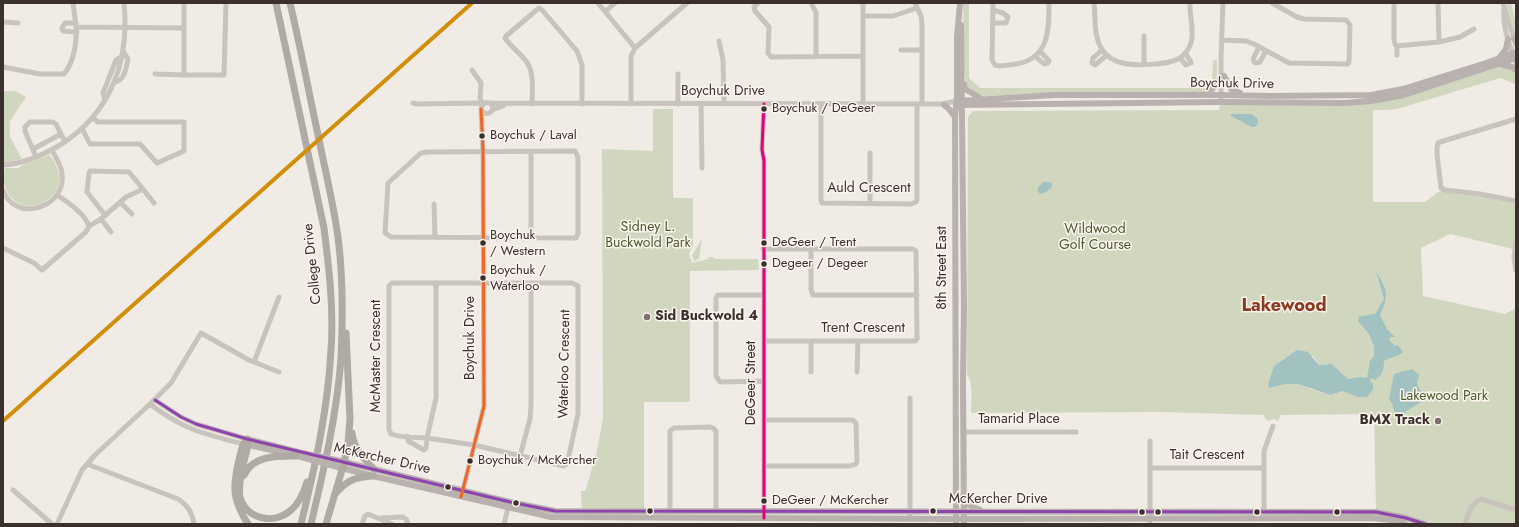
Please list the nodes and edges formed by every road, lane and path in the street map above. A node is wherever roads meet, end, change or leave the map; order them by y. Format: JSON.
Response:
{"nodes":[{"id":1,"x":73,"y":3,"type":"edge"},
{"id":2,"x":124,"y":3,"type":"edge"},
{"id":3,"x":184,"y":3,"type":"edge"},
{"id":4,"x":226,"y":3,"type":"edge"},
{"id":5,"x":276,"y":3,"type":"edge"},
{"id":6,"x":290,"y":3,"type":"edge"},
{"id":7,"x":598,"y":3,"type":"edge"},
{"id":8,"x":615,"y":3,"type":"edge"},
{"id":9,"x":687,"y":3,"type":"edge"},
{"id":10,"x":758,"y":3,"type":"edge"},
{"id":11,"x":811,"y":3,"type":"edge"},
{"id":12,"x":863,"y":3,"type":"edge"},
{"id":13,"x":960,"y":3,"type":"edge"},
{"id":14,"x":993,"y":3,"type":"edge"},
{"id":15,"x":1049,"y":3,"type":"edge"},
{"id":16,"x":1094,"y":3,"type":"edge"},
{"id":17,"x":1190,"y":3,"type":"edge"},
{"id":18,"x":1224,"y":3,"type":"edge"},
{"id":19,"x":1272,"y":3,"type":"edge"},
{"id":20,"x":1394,"y":3,"type":"edge"},
{"id":21,"x":1438,"y":3,"type":"edge"},
{"id":22,"x":1503,"y":3,"type":"edge"},
{"id":23,"x":916,"y":5,"type":"edge"},
{"id":24,"x":993,"y":10,"type":"junction"},
{"id":25,"x":606,"y":11,"type":"junction"},
{"id":26,"x":960,"y":12,"type":"junction"},
{"id":27,"x":863,"y":16,"type":"junction"},
{"id":28,"x":3,"y":22,"type":"edge"},
{"id":29,"x":18,"y":23,"type":"dead end"},
{"id":30,"x":993,"y":23,"type":"junction"},
{"id":31,"x":76,"y":27,"type":"junction"},
{"id":32,"x":126,"y":27,"type":"junction"},
{"id":33,"x":184,"y":28,"type":"junction"},
{"id":34,"x":1474,"y":29,"type":"dead end"},
{"id":35,"x":1144,"y":36,"type":"dead end"},
{"id":36,"x":1222,"y":40,"type":"junction"},
{"id":37,"x":719,"y":41,"type":"dead end"},
{"id":38,"x":1513,"y":41,"type":"edge"},
{"id":39,"x":1439,"y":42,"type":"junction"},
{"id":40,"x":1397,"y":46,"type":"junction"},
{"id":41,"x":1259,"y":47,"type":"junction"},
{"id":42,"x":635,"y":48,"type":"junction"},
{"id":43,"x":901,"y":50,"type":"dead end"},
{"id":44,"x":922,"y":50,"type":"junction"},
{"id":45,"x":1102,"y":50,"type":"junction"},
{"id":46,"x":1040,"y":51,"type":"junction"},
{"id":47,"x":1266,"y":51,"type":"junction"},
{"id":48,"x":123,"y":53,"type":"junction"},
{"id":49,"x":1185,"y":53,"type":"junction"},
{"id":50,"x":1107,"y":55,"type":"junction"},
{"id":51,"x":1397,"y":55,"type":"dead end"},
{"id":52,"x":816,"y":56,"type":"junction"},
{"id":53,"x":863,"y":56,"type":"junction"},
{"id":54,"x":1035,"y":56,"type":"junction"},
{"id":55,"x":1515,"y":57,"type":"edge"},
{"id":56,"x":1180,"y":58,"type":"junction"},
{"id":57,"x":1500,"y":61,"type":"junction"},
{"id":58,"x":1144,"y":64,"type":"junction"},
{"id":59,"x":3,"y":67,"type":"edge"},
{"id":60,"x":472,"y":70,"type":"dead end"},
{"id":61,"x":1516,"y":70,"type":"edge"},
{"id":62,"x":155,"y":74,"type":"dead end"},
{"id":63,"x":678,"y":74,"type":"dead end"},
{"id":64,"x":184,"y":75,"type":"junction"},
{"id":65,"x":1222,"y":77,"type":"junction"},
{"id":66,"x":962,"y":81,"type":"junction"},
{"id":67,"x":1223,"y":95,"type":"junction"},
{"id":68,"x":1252,"y":95,"type":"junction"},
{"id":69,"x":1201,"y":96,"type":"junction"},
{"id":70,"x":105,"y":99,"type":"junction"},
{"id":71,"x":981,"y":99,"type":"junction"},
{"id":72,"x":1223,"y":102,"type":"junction"},
{"id":73,"x":413,"y":103,"type":"dead end"},
{"id":74,"x":959,"y":103,"type":"junction"},
{"id":75,"x":505,"y":104,"type":"junction"},
{"id":76,"x":532,"y":104,"type":"junction"},
{"id":77,"x":582,"y":104,"type":"junction"},
{"id":78,"x":631,"y":104,"type":"junction"},
{"id":79,"x":678,"y":104,"type":"junction"},
{"id":80,"x":701,"y":104,"type":"junction"},
{"id":81,"x":724,"y":104,"type":"junction"},
{"id":82,"x":764,"y":104,"type":"junction"},
{"id":83,"x":821,"y":104,"type":"junction"},
{"id":84,"x":863,"y":104,"type":"junction"},
{"id":85,"x":919,"y":104,"type":"junction"},
{"id":86,"x":943,"y":104,"type":"junction"},
{"id":87,"x":973,"y":105,"type":"junction"},
{"id":88,"x":484,"y":106,"type":"junction"},
{"id":89,"x":490,"y":112,"type":"junction"},
{"id":90,"x":962,"y":115,"type":"junction"},
{"id":91,"x":955,"y":117,"type":"junction"},
{"id":92,"x":93,"y":118,"type":"junction"},
{"id":93,"x":1516,"y":119,"type":"edge"},
{"id":94,"x":82,"y":128,"type":"junction"},
{"id":95,"x":483,"y":128,"type":"junction"},
{"id":96,"x":61,"y":134,"type":"junction"},
{"id":97,"x":65,"y":142,"type":"junction"},
{"id":98,"x":33,"y":149,"type":"junction"},
{"id":99,"x":52,"y":150,"type":"junction"},
{"id":100,"x":483,"y":151,"type":"junction"},
{"id":101,"x":531,"y":152,"type":"junction"},
{"id":102,"x":870,"y":153,"type":"dead end"},
{"id":103,"x":36,"y":157,"type":"junction"},
{"id":104,"x":3,"y":165,"type":"edge"},
{"id":105,"x":702,"y":168,"type":"dead end"},
{"id":106,"x":143,"y":189,"type":"junction"},
{"id":107,"x":3,"y":190,"type":"edge"},
{"id":108,"x":57,"y":195,"type":"junction"},
{"id":109,"x":4,"y":197,"type":"edge"},
{"id":110,"x":1516,"y":201,"type":"edge"},
{"id":111,"x":120,"y":202,"type":"junction"},
{"id":112,"x":154,"y":203,"type":"dead end"},
{"id":113,"x":870,"y":203,"type":"junction"},
{"id":114,"x":434,"y":204,"type":"dead end"},
{"id":115,"x":132,"y":214,"type":"dead end"},
{"id":116,"x":105,"y":215,"type":"junction"},
{"id":117,"x":100,"y":219,"type":"junction"},
{"id":118,"x":89,"y":226,"type":"junction"},
{"id":119,"x":111,"y":232,"type":"dead end"},
{"id":120,"x":435,"y":237,"type":"junction"},
{"id":121,"x":483,"y":237,"type":"junction"},
{"id":122,"x":531,"y":237,"type":"junction"},
{"id":123,"x":1516,"y":242,"type":"edge"},
{"id":124,"x":3,"y":248,"type":"edge"},
{"id":125,"x":764,"y":249,"type":"junction"},
{"id":126,"x":811,"y":249,"type":"junction"},
{"id":127,"x":341,"y":271,"type":"junction"},
{"id":128,"x":1516,"y":271,"type":"edge"},
{"id":129,"x":436,"y":283,"type":"junction"},
{"id":130,"x":531,"y":283,"type":"junction"},
{"id":131,"x":483,"y":284,"type":"junction"},
{"id":132,"x":763,"y":295,"type":"junction"},
{"id":133,"x":917,"y":295,"type":"junction"},
{"id":134,"x":278,"y":298,"type":"dead end"},
{"id":135,"x":764,"y":341,"type":"junction"},
{"id":136,"x":811,"y":341,"type":"junction"},
{"id":137,"x":858,"y":341,"type":"junction"},
{"id":138,"x":254,"y":362,"type":"junction"},
{"id":139,"x":278,"y":372,"type":"dead end"},
{"id":140,"x":811,"y":372,"type":"dead end"},
{"id":141,"x":857,"y":372,"type":"dead end"},
{"id":142,"x":764,"y":381,"type":"junction"},
{"id":143,"x":910,"y":398,"type":"dead end"},
{"id":144,"x":155,"y":400,"type":"junction"},
{"id":145,"x":150,"y":404,"type":"junction"},
{"id":146,"x":350,"y":419,"type":"junction"},
{"id":147,"x":764,"y":420,"type":"junction"},
{"id":148,"x":1273,"y":426,"type":"dead end"},
{"id":149,"x":321,"y":432,"type":"junction"},
{"id":150,"x":963,"y":432,"type":"junction"},
{"id":151,"x":1076,"y":432,"type":"dead end"},
{"id":152,"x":407,"y":436,"type":"junction"},
{"id":153,"x":427,"y":438,"type":"junction"},
{"id":154,"x":1150,"y":441,"type":"dead end"},
{"id":155,"x":246,"y":443,"type":"junction"},
{"id":156,"x":474,"y":445,"type":"junction"},
{"id":157,"x":300,"y":455,"type":"junction"},
{"id":158,"x":520,"y":456,"type":"junction"},
{"id":159,"x":87,"y":464,"type":"junction"},
{"id":160,"x":343,"y":465,"type":"junction"},
{"id":161,"x":764,"y":466,"type":"junction"},
{"id":162,"x":1150,"y":468,"type":"junction"},
{"id":163,"x":1264,"y":468,"type":"junction"},
{"id":164,"x":373,"y":473,"type":"junction"},
{"id":165,"x":240,"y":482,"type":"junction"},
{"id":166,"x":13,"y":490,"type":"dead end"},
{"id":167,"x":462,"y":494,"type":"junction"},
{"id":168,"x":334,"y":495,"type":"junction"},
{"id":169,"x":955,"y":496,"type":"junction"},
{"id":170,"x":963,"y":496,"type":"junction"},
{"id":171,"x":509,"y":505,"type":"junction"},
{"id":172,"x":1516,"y":510,"type":"edge"},
{"id":173,"x":670,"y":512,"type":"junction"},
{"id":174,"x":716,"y":512,"type":"junction"},
{"id":175,"x":942,"y":512,"type":"junction"},
{"id":176,"x":955,"y":512,"type":"junction"},
{"id":177,"x":964,"y":512,"type":"junction"},
{"id":178,"x":985,"y":512,"type":"junction"},
{"id":179,"x":1264,"y":512,"type":"junction"},
{"id":180,"x":764,"y":515,"type":"junction"},
{"id":181,"x":910,"y":515,"type":"junction"},
{"id":182,"x":377,"y":518,"type":"junction"},
{"id":183,"x":636,"y":518,"type":"edge"},
{"id":184,"x":807,"y":518,"type":"edge"},
{"id":185,"x":1150,"y":518,"type":"edge"},
{"id":186,"x":1326,"y":518,"type":"edge"},
{"id":187,"x":980,"y":519,"type":"junction"},
{"id":188,"x":954,"y":522,"type":"edge"},
{"id":189,"x":964,"y":522,"type":"edge"},
{"id":190,"x":52,"y":524,"type":"edge"},
{"id":191,"x":57,"y":524,"type":"edge"},
{"id":192,"x":194,"y":524,"type":"edge"},
{"id":193,"x":248,"y":524,"type":"edge"},
{"id":194,"x":301,"y":524,"type":"edge"},
{"id":195,"x":311,"y":524,"type":"edge"},
{"id":196,"x":326,"y":524,"type":"edge"},
{"id":197,"x":362,"y":524,"type":"edge"},
{"id":198,"x":392,"y":524,"type":"edge"},
{"id":199,"x":408,"y":524,"type":"edge"},
{"id":200,"x":504,"y":524,"type":"edge"},
{"id":201,"x":970,"y":524,"type":"edge"},
{"id":202,"x":1405,"y":524,"type":"edge"},
{"id":203,"x":1425,"y":524,"type":"edge"},
{"id":204,"x":1464,"y":524,"type":"edge"}],
"edges":[{"from":1,"to":31,"type":"street"},
{"from":2,"to":32,"type":"street"},
{"from":3,"to":33,"type":"street"},
{"from":4,"to":64,"type":"street"},
{"from":5,"to":149,"type":"highway","name":"College Drive"},
{"from":6,"to":127,"type":"highway","name":"College Drive"},
{"from":7,"to":25,"type":"street"},
{"from":8,"to":25,"type":"street"},
{"from":9,"to":42,"type":"street"},
{"from":10,"to":52,"type":"street"},
{"from":11,"to":52,"type":"street"},
{"from":12,"to":27,"type":"street"},
{"from":13,"to":26,"type":"main road","name":"8th Street East"},
{"from":14,"to":24,"type":"street"},
{"from":15,"to":46,"type":"street"},
{"from":16,"to":45,"type":"street"},
{"from":17,"to":49,"type":"street"},
{"from":18,"to":36,"type":"street"},
{"from":19,"to":47,"type":"street"},
{"from":20,"to":40,"type":"street"},
{"from":21,"to":39,"type":"street"},
{"from":22,"to":38,"type":"street"},
{"from":23,"to":27,"type":"street"},
{"from":23,"to":44,"type":"street"},
{"from":24,"to":30,"type":"street"},
{"from":24,"to":30,"type":"street"},
{"from":25,"to":42,"type":"street"},
{"from":26,"to":66,"type":"main road","name":"8th Street East"},
{"from":26,"to":74,"type":"main road","name":"8th Street East"},
{"from":27,"to":53,"type":"street"},
{"from":28,"to":29,"type":"street"},
{"from":30,"to":54,"type":"street"},
{"from":31,"to":32,"type":"street"},
{"from":31,"to":59,"type":"street"},
{"from":32,"to":33,"type":"street"},
{"from":32,"to":48,"type":"street"},
{"from":33,"to":64,"type":"street"},
{"from":34,"to":39,"type":"street"},
{"from":35,"to":58,"type":"street"},
{"from":36,"to":41,"type":"street"},
{"from":36,"to":65,"type":"street"},
{"from":37,"to":81,"type":"street"},
{"from":38,"to":55,"type":"street"},
{"from":38,"to":57,"type":"main road"},
{"from":39,"to":40,"type":"street"},
{"from":40,"to":51,"type":"street"},
{"from":41,"to":47,"type":"street"},
{"from":41,"to":47,"type":"street"},
{"from":42,"to":78,"type":"street"},
{"from":43,"to":44,"type":"street"},
{"from":44,"to":85,"type":"street"},
{"from":45,"to":50,"type":"street"},
{"from":45,"to":50,"type":"street"},
{"from":46,"to":54,"type":"street"},
{"from":46,"to":54,"type":"street"},
{"from":48,"to":70,"type":"street"},
{"from":48,"to":70,"type":"street"},
{"from":49,"to":56,"type":"street"},
{"from":49,"to":56,"type":"street"},
{"from":50,"to":58,"type":"street"},
{"from":52,"to":53,"type":"street"},
{"from":53,"to":84,"type":"street"},
{"from":55,"to":57,"type":"main road","name":"Boychuk Drive"},
{"from":56,"to":58,"type":"street"},
{"from":57,"to":61,"type":"main road"},
{"from":57,"to":68,"type":"main road","name":"Boychuk Drive"},
{"from":57,"to":72,"type":"main road","name":"Boychuk Drive"},
{"from":60,"to":88,"type":"street"},
{"from":62,"to":64,"type":"street"},
{"from":63,"to":79,"type":"street"},
{"from":65,"to":67,"type":"street"},
{"from":65,"to":68,"type":"main road"},
{"from":65,"to":69,"type":"main road"},
{"from":66,"to":71,"type":"main road"},
{"from":66,"to":74,"type":"main road","name":"8th Street East"},
{"from":67,"to":68,"type":"main road","name":"Boychuk Drive"},
{"from":67,"to":69,"type":"main road","name":"Boychuk Drive"},
{"from":67,"to":72,"type":"street"},
{"from":69,"to":71,"type":"main road","name":"Boychuk Drive"},
{"from":70,"to":92,"type":"street"},
{"from":71,"to":74,"type":"main road","name":"Boychuk Drive"},
{"from":72,"to":87,"type":"main road","name":"Boychuk Drive"},
{"from":73,"to":88,"type":"street"},
{"from":74,"to":86,"type":"street","name":"Boychuk Drive"},
{"from":74,"to":87,"type":"main road","name":"Boychuk Drive"},
{"from":74,"to":90,"type":"main road","name":"8th Street East"},
{"from":74,"to":91,"type":"main road","name":"8th Street East"},
{"from":75,"to":76,"type":"street","name":"Boychuk Drive"},
{"from":75,"to":88,"type":"street","name":"Boychuk Drive"},
{"from":75,"to":89,"type":"street","name":"Boychuk Drive"},
{"from":76,"to":77,"type":"street","name":"Boychuk Drive"},
{"from":76,"to":77,"type":"street"},
{"from":77,"to":78,"type":"street","name":"Boychuk Drive"},
{"from":78,"to":79,"type":"street","name":"Boychuk Drive"},
{"from":79,"to":80,"type":"street","name":"Boychuk Drive"},
{"from":80,"to":81,"type":"street","name":"Boychuk Drive"},
{"from":80,"to":105,"type":"street"},
{"from":81,"to":82,"type":"street","name":"Boychuk Drive"},
{"from":82,"to":83,"type":"street","name":"Boychuk Drive"},
{"from":82,"to":125,"type":"street","name":"DeGeer Street"},
{"from":83,"to":84,"type":"street","name":"Boychuk Drive"},
{"from":83,"to":113,"type":"street","name":"Auld Crescent"},
{"from":84,"to":85,"type":"street","name":"Boychuk Drive"},
{"from":85,"to":86,"type":"street","name":"Boychuk Drive"},
{"from":85,"to":113,"type":"street","name":"Auld Crescent"},
{"from":86,"to":91,"type":"main road"},
{"from":87,"to":90,"type":"main road"},
{"from":88,"to":89,"type":"street"},
{"from":88,"to":89,"type":"street"},
{"from":88,"to":95,"type":"street","name":"Boychuk Drive"},
{"from":89,"to":95,"type":"street","name":"Boychuk Drive"},
{"from":90,"to":150,"type":"main road","name":"8th Street East"},
{"from":91,"to":169,"type":"main road","name":"8th Street East"},
{"from":92,"to":94,"type":"street"},
{"from":92,"to":94,"type":"street"},
{"from":93,"to":110,"type":"street"},
{"from":94,"to":97,"type":"street"},
{"from":95,"to":100,"type":"street","name":"Boychuk Drive"},
{"from":96,"to":97,"type":"street"},
{"from":96,"to":98,"type":"street"},
{"from":96,"to":98,"type":"street"},
{"from":97,"to":99,"type":"street"},
{"from":98,"to":103,"type":"street"},
{"from":99,"to":103,"type":"street"},
{"from":99,"to":108,"type":"street"},
{"from":100,"to":101,"type":"street"},
{"from":100,"to":120,"type":"street"},
{"from":100,"to":121,"type":"street","name":"Boychuk Drive"},
{"from":101,"to":122,"type":"street"},
{"from":101,"to":122,"type":"street"},
{"from":102,"to":113,"type":"street"},
{"from":103,"to":104,"type":"street"},
{"from":106,"to":111,"type":"street"},
{"from":106,"to":112,"type":"street"},
{"from":106,"to":116,"type":"street"},
{"from":107,"to":109,"type":"street"},
{"from":108,"to":109,"type":"street"},
{"from":108,"to":118,"type":"street"},
{"from":111,"to":115,"type":"street"},
{"from":111,"to":116,"type":"street"},
{"from":114,"to":120,"type":"street"},
{"from":116,"to":117,"type":"street"},
{"from":117,"to":118,"type":"street"},
{"from":117,"to":119,"type":"street"},
{"from":118,"to":124,"type":"street"},
{"from":120,"to":121,"type":"street"},
{"from":121,"to":122,"type":"street"},
{"from":121,"to":131,"type":"street","name":"Boychuk Drive"},
{"from":123,"to":128,"type":"street"},
{"from":125,"to":126,"type":"street","name":"Trent Crescent"},
{"from":125,"to":132,"type":"street","name":"DeGeer Street"},
{"from":126,"to":133,"type":"street"},
{"from":126,"to":133,"type":"street","name":"Trent Crescent"},
{"from":127,"to":146,"type":"highway"},
{"from":127,"to":195,"type":"highway","name":"College Drive"},
{"from":129,"to":131,"type":"street","name":"McMaster Crescent"},
{"from":129,"to":152,"type":"street","name":"McMaster Crescent"},
{"from":129,"to":153,"type":"street"},
{"from":130,"to":131,"type":"street","name":"Waterloo Crescent"},
{"from":130,"to":158,"type":"street"},
{"from":130,"to":158,"type":"street","name":"Waterloo Crescent"},
{"from":131,"to":156,"type":"street","name":"Boychuk Drive"},
{"from":132,"to":135,"type":"street","name":"DeGeer Street"},
{"from":132,"to":142,"type":"street"},
{"from":133,"to":137,"type":"street","name":"Trent Crescent"},
{"from":134,"to":138,"type":"street"},
{"from":135,"to":136,"type":"street","name":"Trent Crescent"},
{"from":135,"to":142,"type":"street","name":"DeGeer Street"},
{"from":136,"to":137,"type":"street","name":"Trent Crescent"},
{"from":136,"to":140,"type":"street"},
{"from":137,"to":141,"type":"street"},
{"from":138,"to":139,"type":"street"},
{"from":138,"to":144,"type":"street"},
{"from":142,"to":147,"type":"street","name":"DeGeer Street"},
{"from":143,"to":181,"type":"street"},
{"from":144,"to":145,"type":"street"},
{"from":144,"to":155,"type":"street","name":"McKercher Drive"},
{"from":145,"to":155,"type":"street","name":"McKercher Drive"},
{"from":145,"to":159,"type":"street"},
{"from":146,"to":160,"type":"highway"},
{"from":146,"to":164,"type":"highway"},
{"from":147,"to":161,"type":"street","name":"DeGeer Street"},
{"from":147,"to":161,"type":"street"},
{"from":148,"to":163,"type":"street"},
{"from":149,"to":165,"type":"highway"},
{"from":149,"to":194,"type":"highway","name":"College Drive"},
{"from":150,"to":151,"type":"street","name":"Tamarid Place"},
{"from":150,"to":170,"type":"main road","name":"8th Street East"},
{"from":152,"to":153,"type":"street","name":"McMaster Crescent"},
{"from":152,"to":153,"type":"street","name":"McMaster Crescent"},
{"from":153,"to":156,"type":"street","name":"McMaster Crescent"},
{"from":154,"to":162,"type":"street"},
{"from":155,"to":157,"type":"main road","name":"McKercher Drive"},
{"from":155,"to":165,"type":"highway"},
{"from":155,"to":193,"type":"highway"},
{"from":156,"to":158,"type":"street","name":"Waterloo Crescent"},
{"from":156,"to":167,"type":"street","name":"Boychuk Drive"},
{"from":157,"to":160,"type":"main road","name":"McKercher Drive","bridge":true},
{"from":157,"to":165,"type":"highway"},
{"from":159,"to":191,"type":"street"},
{"from":159,"to":192,"type":"street"},
{"from":160,"to":164,"type":"main road","name":"McKercher Drive"},
{"from":160,"to":168,"type":"highway"},
{"from":161,"to":180,"type":"street","name":"DeGeer Street"},
{"from":162,"to":163,"type":"street","name":"Tait Crescent"},
{"from":162,"to":185,"type":"street","name":"Tait Crescent"},
{"from":163,"to":179,"type":"street","name":"Tait Crescent"},
{"from":164,"to":167,"type":"main road","name":"McKercher Drive"},
{"from":164,"to":168,"type":"highway"},
{"from":166,"to":190,"type":"street"},
{"from":167,"to":171,"type":"main road","name":"McKercher Drive"},
{"from":168,"to":196,"type":"highway"},
{"from":169,"to":175,"type":"main road"},
{"from":169,"to":176,"type":"main road","name":"8th Street East"},
{"from":170,"to":177,"type":"main road","name":"8th Street East"},
{"from":170,"to":178,"type":"main road"},
{"from":171,"to":183,"type":"main road","name":"McKercher Drive"},
{"from":171,"to":200,"type":"street"},
{"from":172,"to":204,"type":"street"},
{"from":173,"to":174,"type":"main road","name":"McKercher Drive"},
{"from":173,"to":174,"type":"street"},
{"from":173,"to":183,"type":"main road","name":"McKercher Drive"},
{"from":174,"to":180,"type":"main road","name":"McKercher Drive"},
{"from":175,"to":176,"type":"main road","name":"McKercher Drive"},
{"from":175,"to":181,"type":"main road","name":"McKercher Drive"},
{"from":176,"to":177,"type":"main road","name":"McKercher Drive"},
{"from":176,"to":188,"type":"main road","name":"8th Street East"},
{"from":177,"to":178,"type":"main road","name":"McKercher Drive"},
{"from":177,"to":189,"type":"main road","name":"8th Street East"},
{"from":178,"to":185,"type":"main road","name":"McKercher Drive"},
{"from":179,"to":185,"type":"main road","name":"McKercher Drive"},
{"from":179,"to":186,"type":"main road","name":"McKercher Drive"},
{"from":180,"to":183,"type":"main road","name":"McKercher Drive"},
{"from":180,"to":184,"type":"main road","name":"McKercher Drive"},
{"from":181,"to":184,"type":"main road","name":"McKercher Drive"},
{"from":181,"to":188,"type":"main road","name":"McKercher Drive"},
{"from":182,"to":197,"type":"street"},
{"from":182,"to":198,"type":"street"},
{"from":182,"to":199,"type":"street"},
{"from":185,"to":186,"type":"main road","name":"McKercher Drive"},
{"from":185,"to":187,"type":"main road","name":"McKercher Drive"},
{"from":186,"to":202,"type":"main road","name":"McKercher Drive"},
{"from":186,"to":203,"type":"main road","name":"McKercher Drive"},
{"from":187,"to":189,"type":"main road","name":"McKercher Drive"},
{"from":187,"to":201,"type":"main road"},
{"from":188,"to":189,"type":"main road","name":"McKercher Drive"}]}
